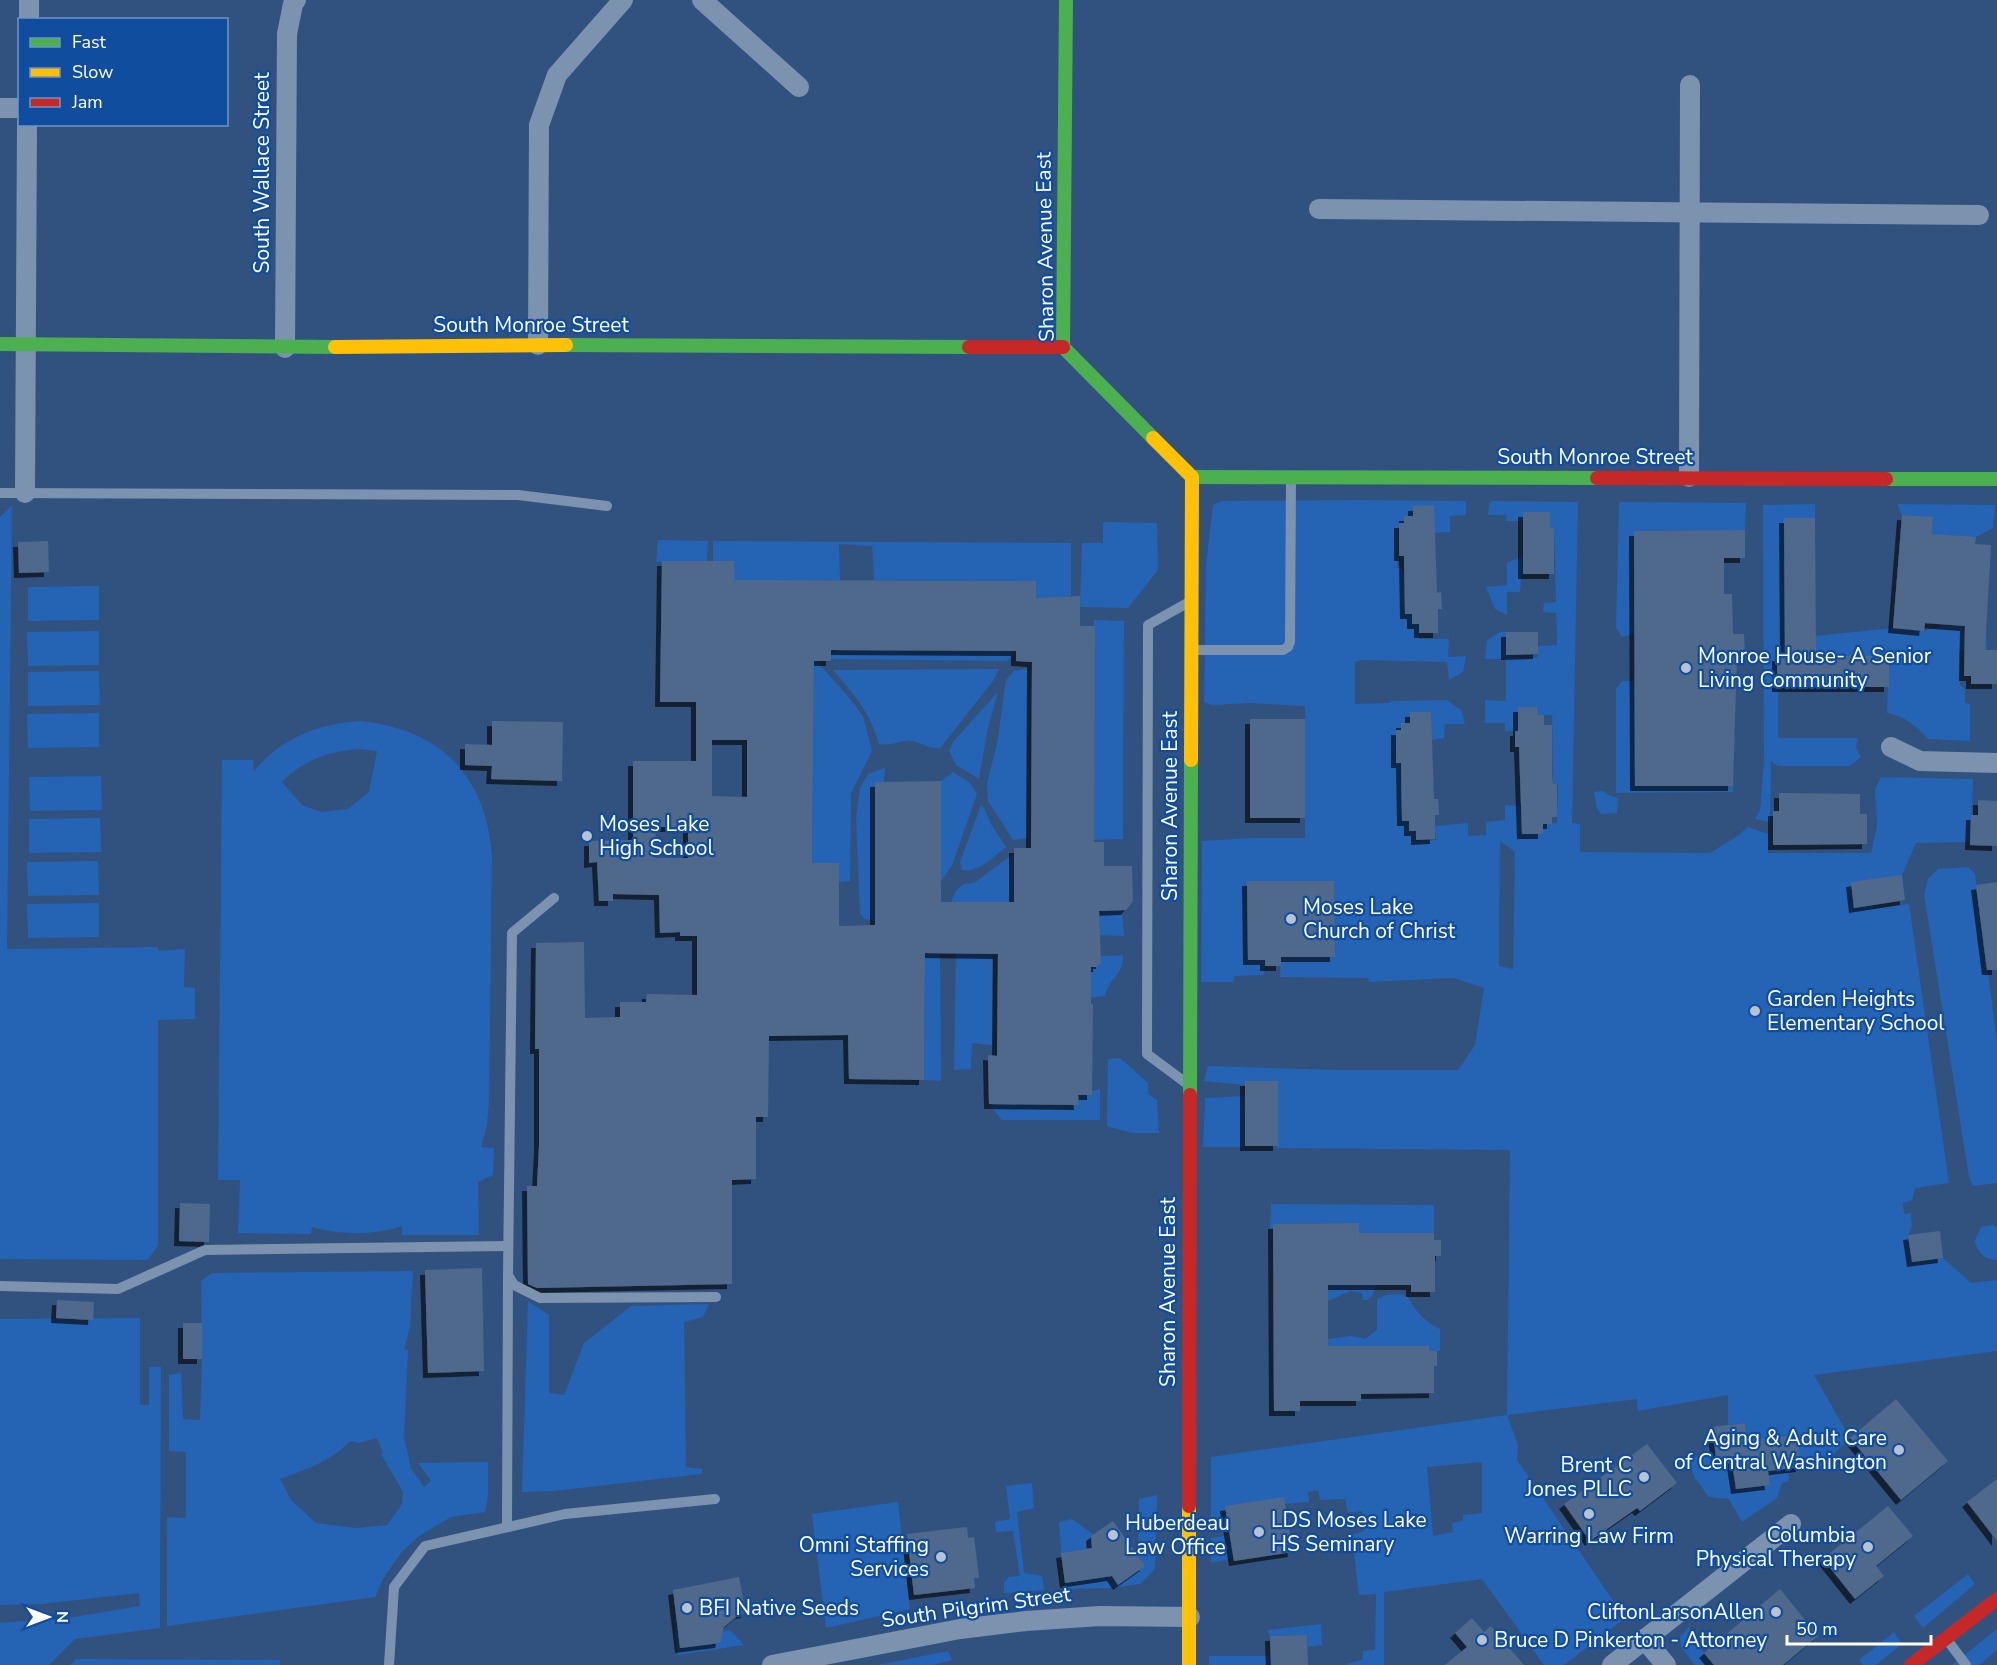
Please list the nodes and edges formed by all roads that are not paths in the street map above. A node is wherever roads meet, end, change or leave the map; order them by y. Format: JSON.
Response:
{"nodes":[{"id":1,"x":29,"y":0,"type":"edge"},
{"id":2,"x":296,"y":0,"type":"edge"},
{"id":3,"x":622,"y":0,"type":"edge"},
{"id":4,"x":702,"y":0,"type":"edge"},
{"id":5,"x":1066,"y":0,"type":"edge"},
{"id":6,"x":29,"y":18,"type":"edge"},
{"id":7,"x":1690,"y":85,"type":"dead end"},
{"id":8,"x":799,"y":87,"type":"dead end"},
{"id":9,"x":0,"y":108,"type":"edge"},
{"id":10,"x":18,"y":108,"type":"edge"},
{"id":11,"x":27,"y":126,"type":"edge"},
{"id":12,"x":1319,"y":209,"type":"dead end"},
{"id":13,"x":1690,"y":212,"type":"junction"},
{"id":14,"x":1979,"y":214,"type":"dead end"},
{"id":15,"x":0,"y":345,"type":"edge"},
{"id":16,"x":27,"y":345,"type":"junction"},
{"id":17,"x":538,"y":345,"type":"junction"},
{"id":18,"x":1063,"y":347,"type":"junction"},
{"id":19,"x":285,"y":348,"type":"junction"},
{"id":20,"x":1192,"y":477,"type":"junction"},
{"id":21,"x":1689,"y":477,"type":"junction"},
{"id":22,"x":1291,"y":478,"type":"junction"},
{"id":23,"x":1997,"y":479,"type":"edge"},
{"id":24,"x":0,"y":493,"type":"edge"},
{"id":25,"x":25,"y":494,"type":"junction"},
{"id":26,"x":607,"y":506,"type":"dead end"},
{"id":27,"x":1192,"y":600,"type":"junction"},
{"id":28,"x":1192,"y":650,"type":"junction"},
{"id":29,"x":1891,"y":747,"type":"dead end"},
{"id":30,"x":1997,"y":763,"type":"edge"},
{"id":31,"x":554,"y":898,"type":"dead end"},
{"id":32,"x":1190,"y":1086,"type":"junction"},
{"id":33,"x":508,"y":1246,"type":"junction"},
{"id":34,"x":508,"y":1275,"type":"junction"},
{"id":35,"x":0,"y":1286,"type":"edge"},
{"id":36,"x":716,"y":1297,"type":"dead end"},
{"id":37,"x":715,"y":1499,"type":"dead end"},
{"id":38,"x":1791,"y":1524,"type":"dead end"},
{"id":39,"x":507,"y":1527,"type":"junction"},
{"id":40,"x":1997,"y":1599,"type":"edge"},
{"id":41,"x":1190,"y":1617,"type":"junction"},
{"id":42,"x":1946,"y":1638,"type":"junction"},
{"id":43,"x":1644,"y":1639,"type":"junction"},
{"id":44,"x":388,"y":1665,"type":"edge"},
{"id":45,"x":772,"y":1665,"type":"edge"},
{"id":46,"x":1189,"y":1665,"type":"edge"},
{"id":47,"x":1612,"y":1665,"type":"edge"},
{"id":48,"x":1665,"y":1665,"type":"edge"},
{"id":49,"x":1911,"y":1665,"type":"edge"},
{"id":50,"x":1966,"y":1665,"type":"edge"}],
"edges":[{"from":1,"to":6,"type":"street"},
{"from":2,"to":19,"type":"street","name":"South Wallace Street"},
{"from":3,"to":17,"type":"street"},
{"from":4,"to":8,"type":"street"},
{"from":5,"to":18,"type":"street","name":"Sharon Avenue East"},
{"from":7,"to":13,"type":"street"},
{"from":9,"to":10,"type":"street"},
{"from":11,"to":16,"type":"street"},
{"from":12,"to":13,"type":"street"},
{"from":13,"to":14,"type":"street"},
{"from":13,"to":21,"type":"street"},
{"from":15,"to":16,"type":"street","name":"South Monroe Street"},
{"from":16,"to":19,"type":"street","name":"South Monroe Street"},
{"from":16,"to":25,"type":"street"},
{"from":17,"to":18,"type":"street","name":"South Monroe Street"},
{"from":17,"to":19,"type":"street","name":"South Monroe Street"},
{"from":18,"to":20,"type":"street","name":"Sharon Avenue East"},
{"from":20,"to":22,"type":"street","name":"South Monroe Street"},
{"from":20,"to":27,"type":"street","name":"Sharon Avenue East"},
{"from":21,"to":22,"type":"street","name":"South Monroe Street"},
{"from":21,"to":23,"type":"street","name":"South Monroe Street"},
{"from":22,"to":28,"type":"lane"},
{"from":24,"to":25,"type":"lane"},
{"from":25,"to":26,"type":"lane"},
{"from":27,"to":28,"type":"street","name":"Sharon Avenue East"},
{"from":27,"to":32,"type":"lane"},
{"from":28,"to":32,"type":"street","name":"Sharon Avenue East"},
{"from":29,"to":30,"type":"street"},
{"from":31,"to":33,"type":"lane"},
{"from":32,"to":41,"type":"street","name":"Sharon Avenue East"},
{"from":33,"to":34,"type":"lane"},
{"from":33,"to":35,"type":"lane"},
{"from":34,"to":36,"type":"lane"},
{"from":34,"to":39,"type":"lane"},
{"from":37,"to":39,"type":"lane"},
{"from":38,"to":43,"type":"street"},
{"from":39,"to":44,"type":"lane"},
{"from":40,"to":42,"type":"street"},
{"from":41,"to":45,"type":"street","name":"South Pilgrim Street"},
{"from":41,"to":46,"type":"street","name":"Sharon Avenue East"},
{"from":42,"to":49,"type":"street"},
{"from":42,"to":50,"type":"lane"},
{"from":43,"to":47,"type":"street"},
{"from":43,"to":48,"type":"street"}]}
